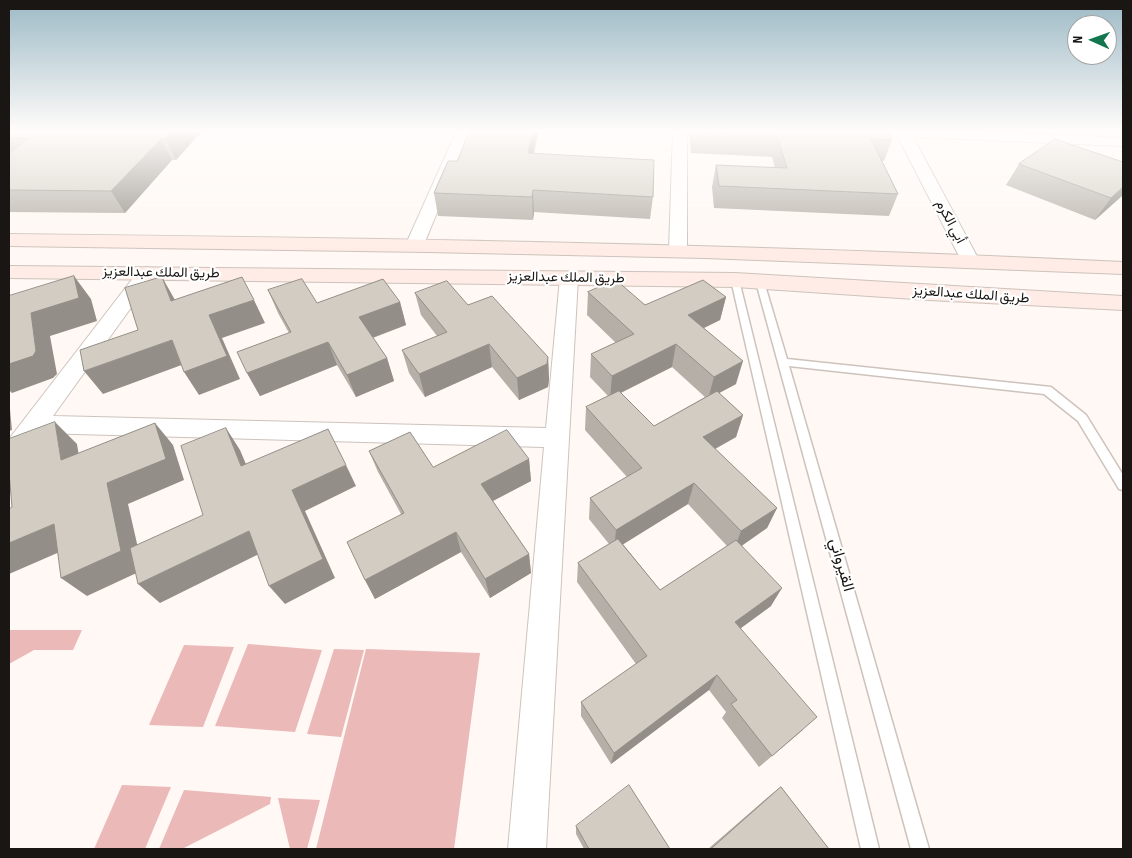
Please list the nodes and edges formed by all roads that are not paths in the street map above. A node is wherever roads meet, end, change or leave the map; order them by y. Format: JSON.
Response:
{"nodes":[{"id":1,"x":447,"y":170,"type":"edge"},
{"id":2,"x":679,"y":170,"type":"edge"},
{"id":3,"x":923,"y":170,"type":"edge"},
{"id":4,"x":9,"y":240,"type":"edge"},
{"id":5,"x":415,"y":244,"type":"junction"},
{"id":6,"x":678,"y":250,"type":"junction"},
{"id":7,"x":970,"y":260,"type":"junction"},
{"id":8,"x":1123,"y":268,"type":"edge"},
{"id":9,"x":9,"y":272,"type":"edge"},
{"id":10,"x":147,"y":273,"type":"junction"},
{"id":11,"x":569,"y":278,"type":"junction"},
{"id":12,"x":735,"y":280,"type":"junction"},
{"id":13,"x":760,"y":282,"type":"junction"},
{"id":14,"x":1123,"y":303,"type":"edge"},
{"id":15,"x":784,"y":362,"type":"junction"},
{"id":16,"x":34,"y":424,"type":"junction"},
{"id":17,"x":558,"y":438,"type":"junction"},
{"id":18,"x":9,"y":457,"type":"edge"},
{"id":19,"x":1123,"y":485,"type":"edge"},
{"id":20,"x":527,"y":849,"type":"edge"},
{"id":21,"x":870,"y":849,"type":"edge"},
{"id":22,"x":920,"y":849,"type":"edge"}],
"edges":[{"from":1,"to":5,"type":"street"},
{"from":2,"to":6,"type":"street"},
{"from":3,"to":7,"type":"street","name":"أبي الكرم"},
{"from":4,"to":5,"type":"main road","name":"طريق الملك عبدالعزيز"},
{"from":5,"to":6,"type":"main road","name":"طريق الملك عبدالعزيز"},
{"from":6,"to":7,"type":"main road","name":"طريق الملك عبدالعزيز"},
{"from":7,"to":8,"type":"main road","name":"طريق الملك عبدالعزيز"},
{"from":9,"to":10,"type":"main road","name":"طريق الملك عبدالعزيز"},
{"from":10,"to":11,"type":"main road","name":"طريق الملك عبدالعزيز"},
{"from":10,"to":16,"type":"street"},
{"from":11,"to":12,"type":"main road","name":"طريق الملك عبدالعزيز"},
{"from":11,"to":17,"type":"street"},
{"from":12,"to":13,"type":"main road","name":"طريق الملك عبدالعزيز"},
{"from":12,"to":21,"type":"lane"},
{"from":13,"to":14,"type":"main road","name":"طريق الملك عبدالعزيز"},
{"from":13,"to":15,"type":"lane","name":"القيرواني"},
{"from":15,"to":19,"type":"lane"},
{"from":15,"to":22,"type":"lane","name":"القيرواني"},
{"from":16,"to":17,"type":"street"},
{"from":16,"to":18,"type":"street"},
{"from":17,"to":20,"type":"street"}]}
